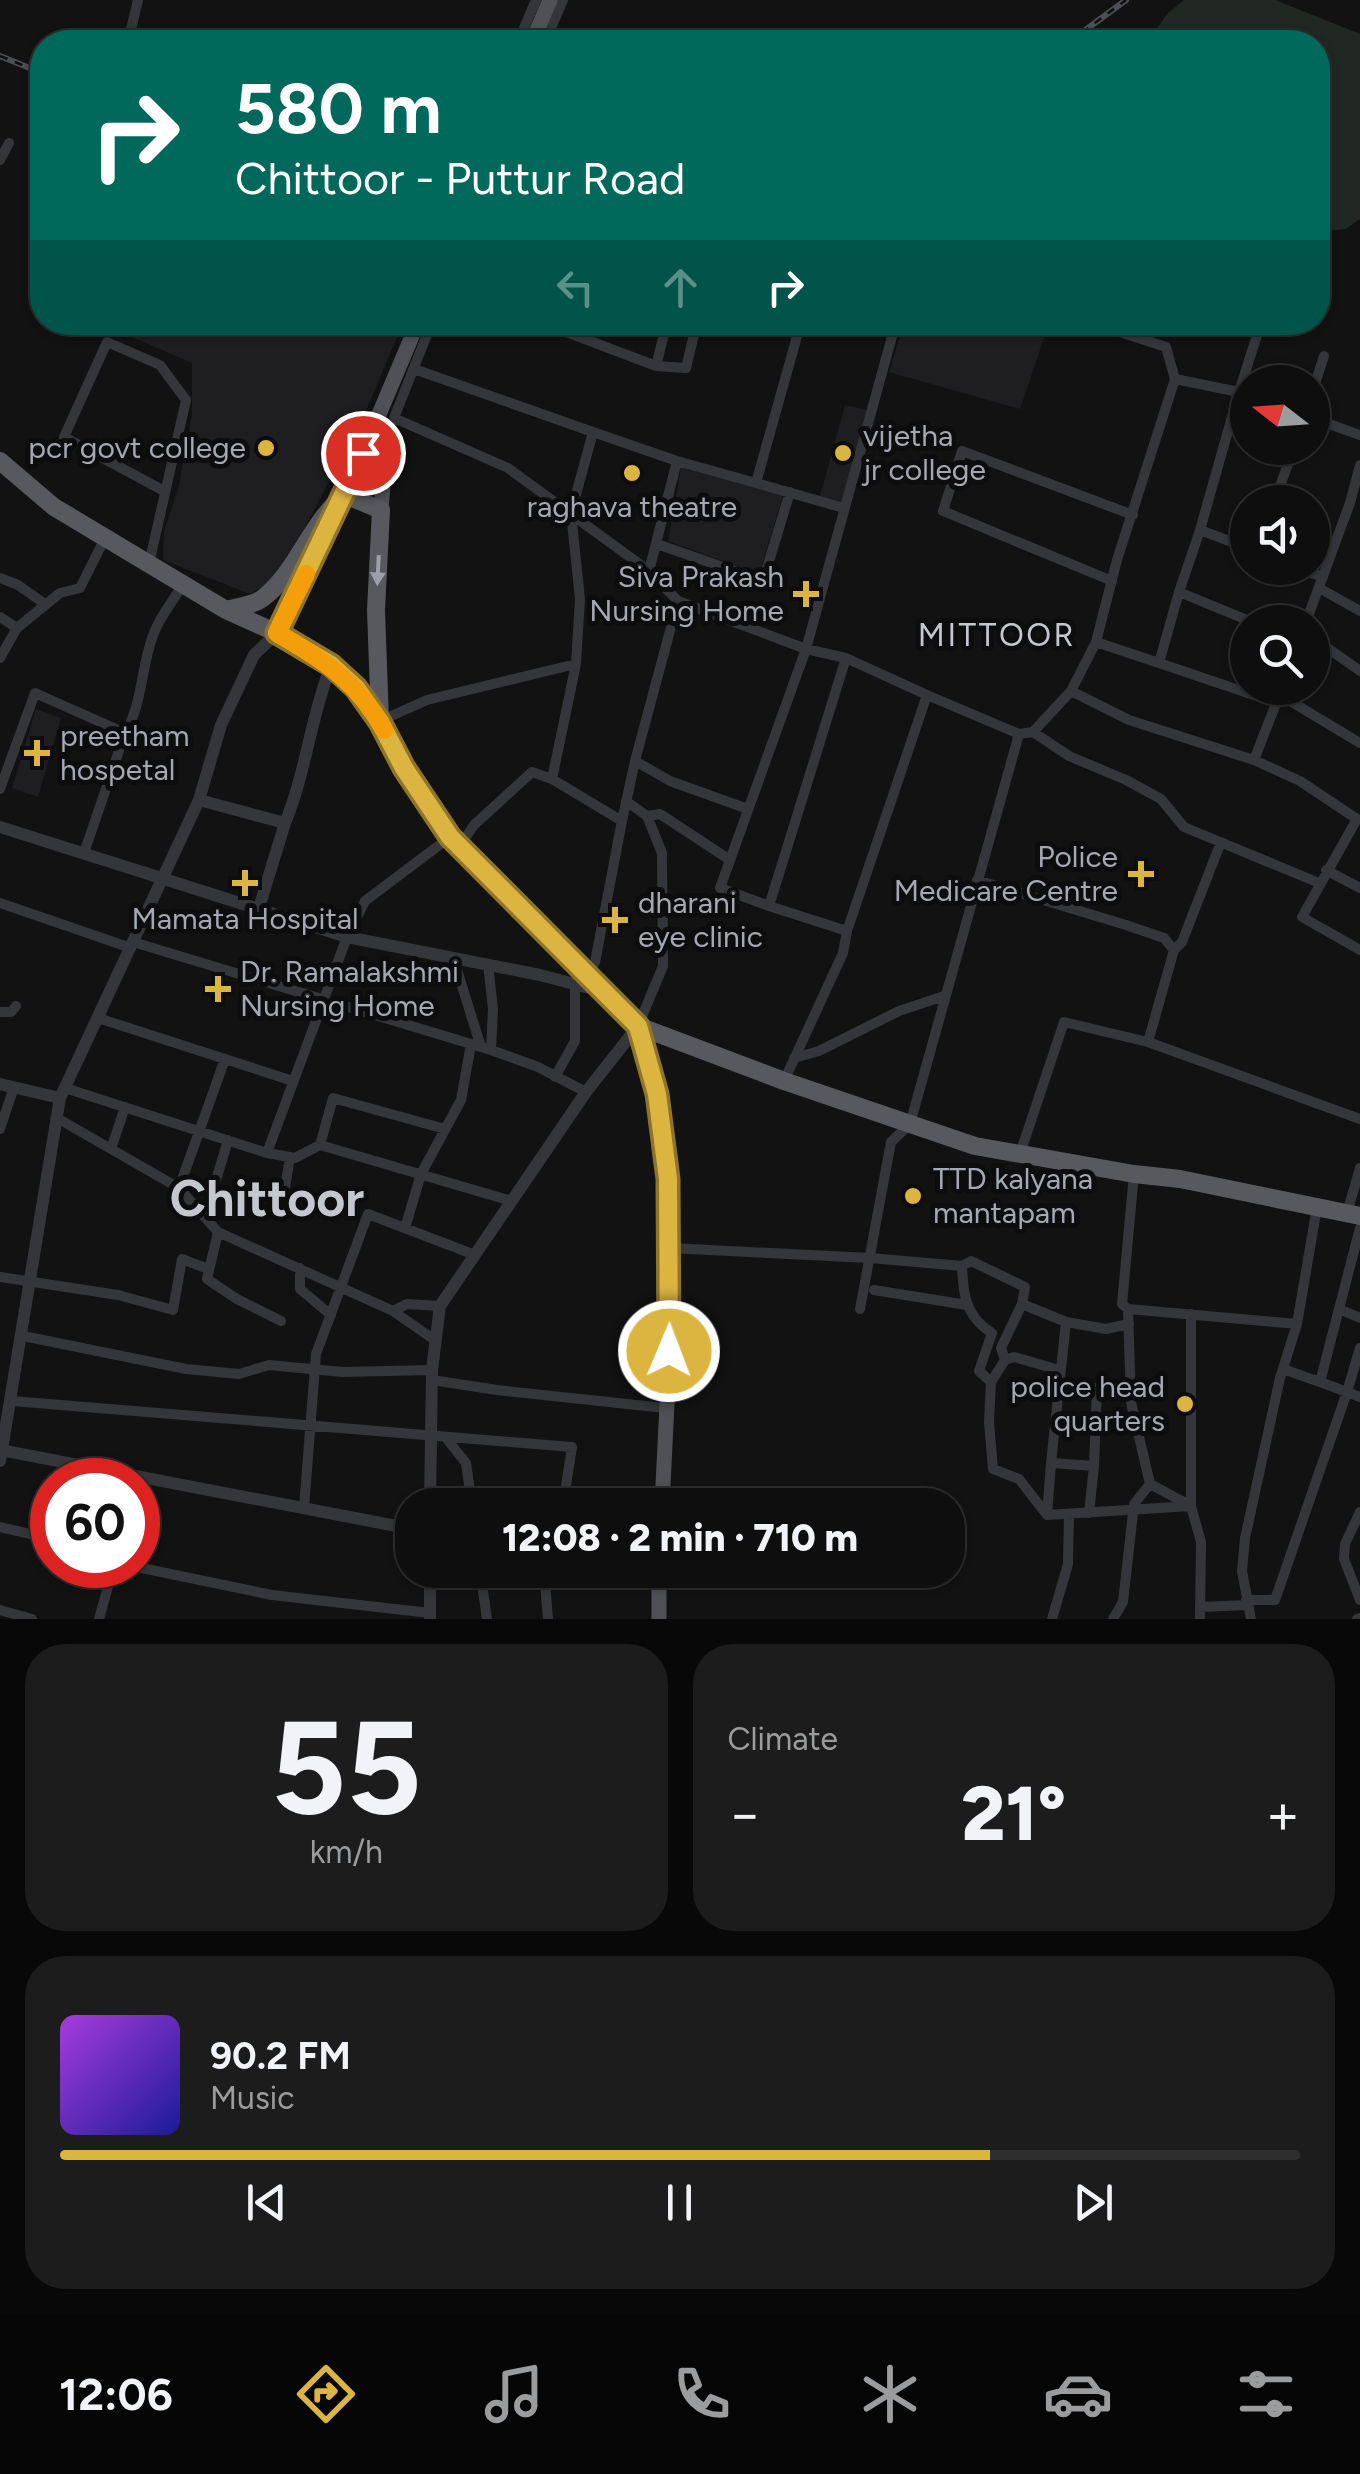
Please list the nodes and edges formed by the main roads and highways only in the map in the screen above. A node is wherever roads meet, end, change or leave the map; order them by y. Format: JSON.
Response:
{"nodes":[{"id":1,"x":550,"y":0,"type":"edge"},
{"id":2,"x":537,"y":30,"type":"edge"},
{"id":3,"x":413,"y":335,"type":"edge"},
{"id":4,"x":368,"y":452,"type":"junction"},
{"id":5,"x":0,"y":462,"type":"edge"},
{"id":6,"x":345,"y":495,"type":"junction"},
{"id":7,"x":382,"y":510,"type":"junction"},
{"id":8,"x":226,"y":610,"type":"junction"},
{"id":9,"x":277,"y":633,"type":"junction"},
{"id":10,"x":380,"y":722,"type":"junction"},
{"id":11,"x":638,"y":1026,"type":"junction"},
{"id":12,"x":1354,"y":1215,"type":"edge"},
{"id":13,"x":663,"y":1488,"type":"edge"},
{"id":14,"x":659,"y":1588,"type":"edge"},
{"id":15,"x":659,"y":1619,"type":"edge"}],
"edges":[{"from":1,"to":2,"type":"main road"},
{"from":3,"to":4,"type":"main road"},
{"from":4,"to":6,"type":"main road"},
{"from":4,"to":7,"type":"main road"},
{"from":5,"to":8,"type":"highway"},
{"from":6,"to":7,"type":"highway"},
{"from":6,"to":8,"type":"highway"},
{"from":6,"to":9,"type":"main road"},
{"from":7,"to":10,"type":"highway","one_way":true},
{"from":8,"to":9,"type":"highway"},
{"from":9,"to":10,"type":"highway"},
{"from":10,"to":11,"type":"highway"},
{"from":11,"to":12,"type":"highway"},
{"from":11,"to":13,"type":"main road"},
{"from":14,"to":15,"type":"main road"}]}
